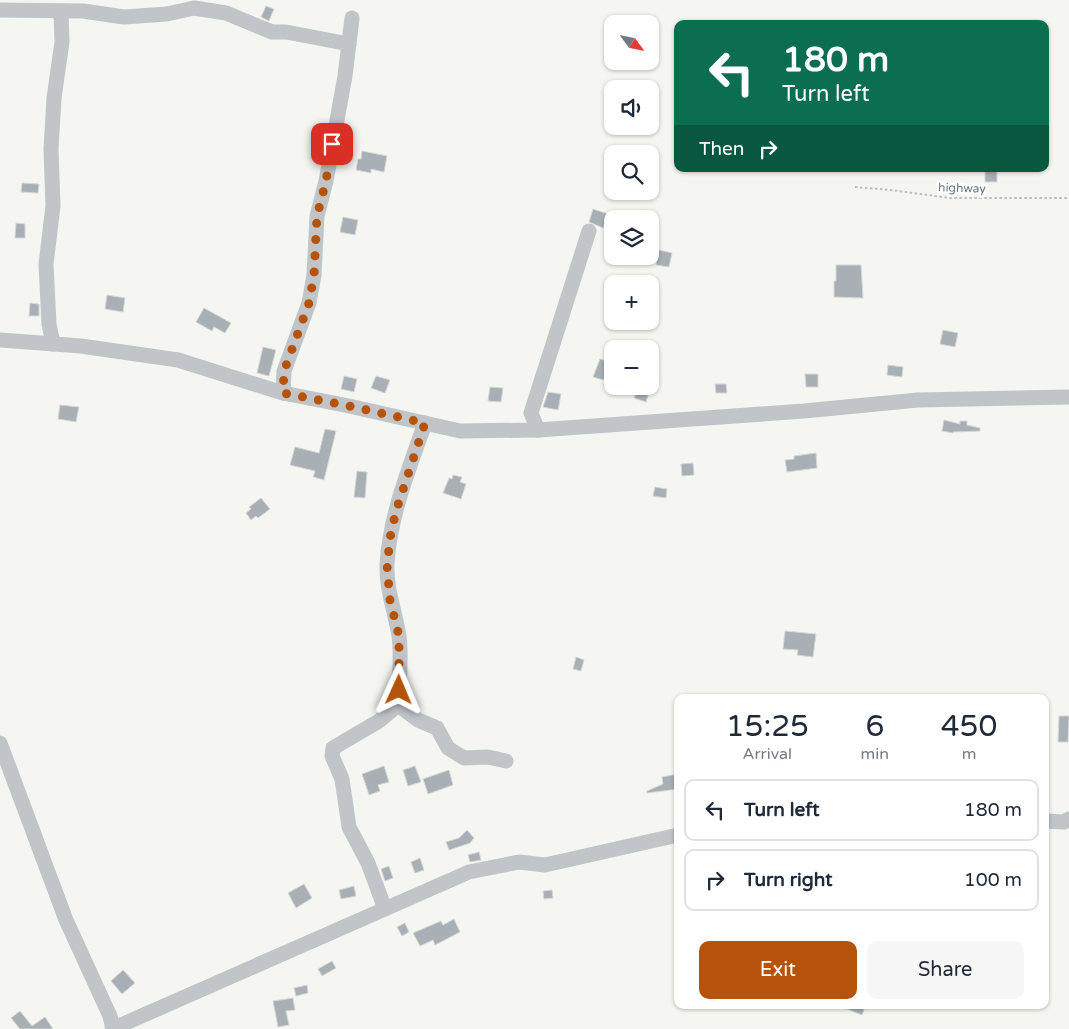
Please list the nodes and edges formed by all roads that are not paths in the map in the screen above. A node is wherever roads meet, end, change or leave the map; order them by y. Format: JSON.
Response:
{"nodes":[{"id":1,"x":41,"y":5,"type":"edge"},
{"id":2,"x":0,"y":10,"type":"edge"},
{"id":3,"x":61,"y":12,"type":"junction"},
{"id":4,"x":352,"y":18,"type":"dead end"},
{"id":5,"x":349,"y":44,"type":"junction"},
{"id":6,"x":589,"y":231,"type":"dead end"},
{"id":7,"x":0,"y":340,"type":"edge"},
{"id":8,"x":53,"y":344,"type":"junction"},
{"id":9,"x":283,"y":393,"type":"junction"},
{"id":10,"x":1069,"y":397,"type":"edge"},
{"id":11,"x":425,"y":423,"type":"junction"},
{"id":12,"x":538,"y":430,"type":"junction"},
{"id":13,"x":398,"y":705,"type":"junction"},
{"id":14,"x":0,"y":743,"type":"edge"},
{"id":15,"x":506,"y":761,"type":"dead end"},
{"id":16,"x":1069,"y":819,"type":"edge"},
{"id":17,"x":1049,"y":821,"type":"edge"},
{"id":18,"x":674,"y":836,"type":"edge"},
{"id":19,"x":385,"y":909,"type":"junction"},
{"id":20,"x":113,"y":1029,"type":"edge"}],
"edges":[{"from":1,"to":2,"type":"street"},
{"from":1,"to":3,"type":"street"},
{"from":3,"to":5,"type":"street"},
{"from":3,"to":8,"type":"street"},
{"from":4,"to":5,"type":"street"},
{"from":5,"to":9,"type":"street"},
{"from":6,"to":12,"type":"street"},
{"from":7,"to":8,"type":"street"},
{"from":8,"to":9,"type":"street"},
{"from":9,"to":11,"type":"street"},
{"from":10,"to":12,"type":"street"},
{"from":11,"to":12,"type":"street"},
{"from":11,"to":13,"type":"street"},
{"from":13,"to":15,"type":"street"},
{"from":13,"to":19,"type":"street"},
{"from":14,"to":20,"type":"street"},
{"from":16,"to":17,"type":"street"},
{"from":18,"to":19,"type":"street"},
{"from":19,"to":20,"type":"street"}]}
